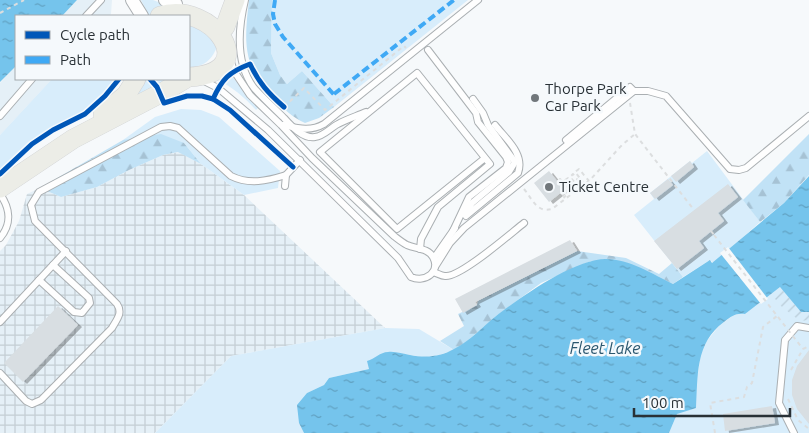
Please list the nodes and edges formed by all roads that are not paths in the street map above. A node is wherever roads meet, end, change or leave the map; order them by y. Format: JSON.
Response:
{"nodes":[{"id":1,"x":101,"y":0,"type":"edge"},
{"id":2,"x":132,"y":0,"type":"edge"},
{"id":3,"x":235,"y":0,"type":"edge"},
{"id":4,"x":244,"y":0,"type":"edge"},
{"id":5,"x":478,"y":0,"type":"edge"},
{"id":6,"x":178,"y":2,"type":"edge"},
{"id":7,"x":87,"y":15,"type":"edge"},
{"id":8,"x":141,"y":15,"type":"edge"},
{"id":9,"x":161,"y":15,"type":"edge"},
{"id":10,"x":225,"y":27,"type":"junction"},
{"id":11,"x":226,"y":48,"type":"junction"},
{"id":12,"x":428,"y":50,"type":"dead end"},
{"id":13,"x":190,"y":78,"type":"edge"},
{"id":14,"x":31,"y":80,"type":"edge"},
{"id":15,"x":135,"y":80,"type":"edge"},
{"id":16,"x":186,"y":80,"type":"edge"},
{"id":17,"x":632,"y":89,"type":"junction"},
{"id":18,"x":473,"y":99,"type":"dead end"},
{"id":19,"x":373,"y":108,"type":"junction"},
{"id":20,"x":0,"y":116,"type":"edge"},
{"id":21,"x":809,"y":116,"type":"edge"},
{"id":22,"x":281,"y":124,"type":"junction"},
{"id":23,"x":495,"y":126,"type":"dead end"},
{"id":24,"x":293,"y":127,"type":"junction"},
{"id":25,"x":73,"y":139,"type":"junction"},
{"id":26,"x":485,"y":158,"type":"junction"},
{"id":27,"x":300,"y":160,"type":"junction"},
{"id":28,"x":286,"y":175,"type":"junction"},
{"id":29,"x":285,"y":186,"type":"dead end"},
{"id":30,"x":0,"y":188,"type":"edge"},
{"id":31,"x":0,"y":194,"type":"edge"},
{"id":32,"x":460,"y":221,"type":"junction"},
{"id":33,"x":524,"y":223,"type":"dead end"},
{"id":34,"x":464,"y":228,"type":"junction"},
{"id":35,"x":453,"y":231,"type":"junction"},
{"id":36,"x":0,"y":238,"type":"edge"},
{"id":37,"x":420,"y":249,"type":"junction"},
{"id":38,"x":66,"y":251,"type":"junction"},
{"id":39,"x":434,"y":258,"type":"junction"},
{"id":40,"x":53,"y":265,"type":"junction"},
{"id":41,"x":434,"y":270,"type":"junction"},
{"id":42,"x":38,"y":280,"type":"junction"},
{"id":43,"x":0,"y":322,"type":"edge"},
{"id":44,"x":809,"y":328,"type":"edge"},
{"id":45,"x":0,"y":373,"type":"edge"},
{"id":46,"x":794,"y":433,"type":"edge"}],
"edges":[{"from":1,"to":7,"type":"lane"},
{"from":2,"to":8,"type":"street"},
{"from":3,"to":10,"type":"main road"},
{"from":4,"to":24,"type":"lane"},
{"from":5,"to":24,"type":"lane"},
{"from":6,"to":9,"type":"main road"},
{"from":6,"to":10,"type":"main road"},
{"from":10,"to":11,"type":"main road"},
{"from":11,"to":13,"type":"main road"},
{"from":11,"to":22,"type":"lane"},
{"from":12,"to":35,"type":"lane"},
{"from":13,"to":27,"type":"lane"},
{"from":14,"to":20,"type":"lane"},
{"from":15,"to":25,"type":"main road"},
{"from":16,"to":25,"type":"main road"},
{"from":17,"to":21,"type":"lane"},
{"from":17,"to":34,"type":"lane"},
{"from":17,"to":34,"type":"lane"},
{"from":18,"to":32,"type":"lane"},
{"from":19,"to":24,"type":"lane"},
{"from":19,"to":26,"type":"lane"},
{"from":19,"to":26,"type":"lane"},
{"from":22,"to":24,"type":"lane"},
{"from":22,"to":37,"type":"lane"},
{"from":23,"to":32,"type":"lane"},
{"from":25,"to":30,"type":"main road"},
{"from":26,"to":37,"type":"lane"},
{"from":27,"to":28,"type":"lane"},
{"from":27,"to":41,"type":"lane"},
{"from":28,"to":29,"type":"lane"},
{"from":28,"to":38,"type":"lane"},
{"from":31,"to":36,"type":"lane"},
{"from":32,"to":35,"type":"lane"},
{"from":33,"to":41,"type":"lane"},
{"from":34,"to":41,"type":"lane"},
{"from":35,"to":39,"type":"lane"},
{"from":37,"to":39,"type":"lane"},
{"from":38,"to":40,"type":"lane"},
{"from":38,"to":45,"type":"lane"},
{"from":39,"to":41,"type":"lane"},
{"from":40,"to":42,"type":"lane"},
{"from":40,"to":42,"type":"lane"},
{"from":42,"to":43,"type":"lane"},
{"from":44,"to":46,"type":"lane"}]}
